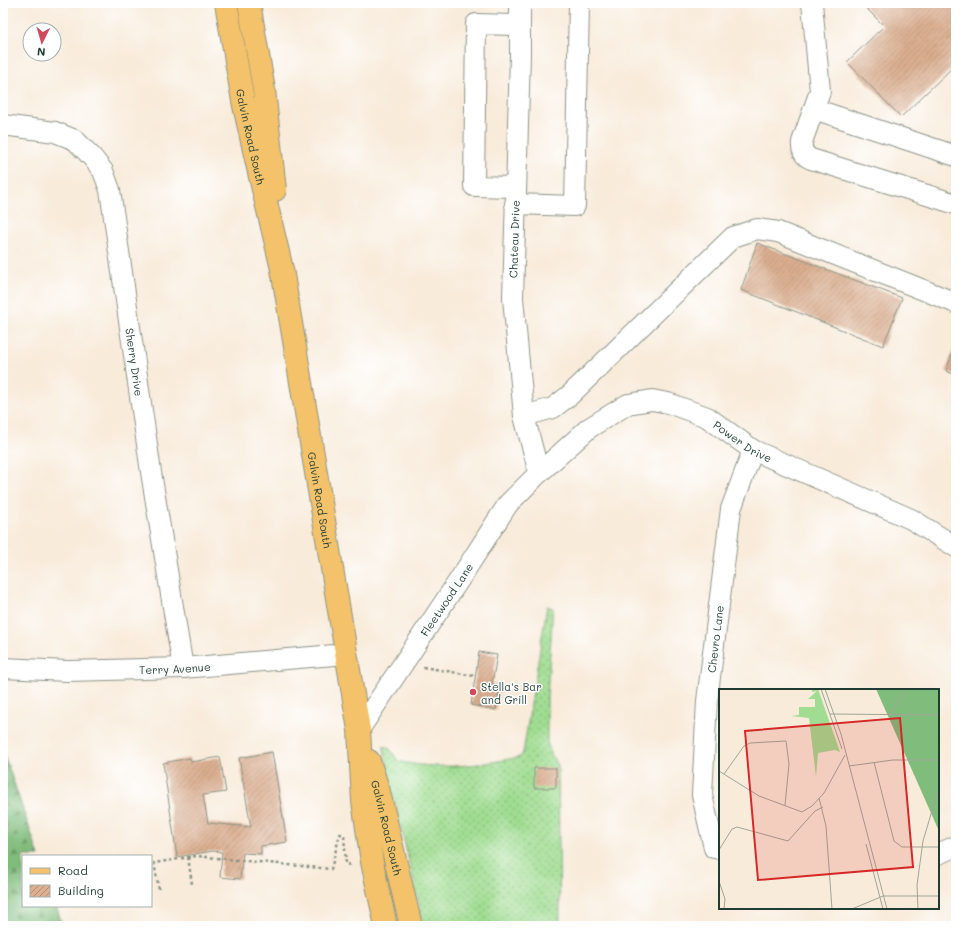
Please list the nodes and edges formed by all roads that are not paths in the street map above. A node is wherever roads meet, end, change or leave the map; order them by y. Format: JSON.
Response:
{"nodes":[{"id":1,"x":226,"y":3,"type":"edge"},
{"id":2,"x":249,"y":3,"type":"edge"},
{"id":3,"x":520,"y":3,"type":"edge"},
{"id":4,"x":579,"y":3,"type":"edge"},
{"id":5,"x":812,"y":3,"type":"edge"},
{"id":6,"x":520,"y":25,"type":"junction"},
{"id":7,"x":814,"y":109,"type":"junction"},
{"id":8,"x":3,"y":125,"type":"edge"},
{"id":9,"x":956,"y":156,"type":"edge"},
{"id":10,"x":515,"y":196,"type":"junction"},
{"id":11,"x":956,"y":204,"type":"edge"},
{"id":12,"x":282,"y":269,"type":"junction"},
{"id":13,"x":956,"y":303,"type":"edge"},
{"id":14,"x":524,"y":416,"type":"junction"},
{"id":15,"x":753,"y":450,"type":"junction"},
{"id":16,"x":539,"y":473,"type":"junction"},
{"id":17,"x":956,"y":547,"type":"edge"},
{"id":18,"x":346,"y":654,"type":"junction"},
{"id":19,"x":3,"y":668,"type":"edge"},
{"id":20,"x":183,"y":668,"type":"junction"},
{"id":21,"x":359,"y":730,"type":"junction"},
{"id":22,"x":956,"y":846,"type":"edge"},
{"id":23,"x":719,"y":850,"type":"edge"},
{"id":24,"x":939,"y":854,"type":"edge"},
{"id":25,"x":386,"y":926,"type":"edge"},
{"id":26,"x":411,"y":926,"type":"edge"}],
"edges":[{"from":1,"to":12,"type":"main road","name":"Galvin Road South"},
{"from":2,"to":12,"type":"main road","name":"Galvin Road South"},
{"from":3,"to":6,"type":"street","name":"Chateau Drive"},
{"from":4,"to":10,"type":"street"},
{"from":5,"to":7,"type":"street"},
{"from":6,"to":10,"type":"street","name":"Chateau Drive"},
{"from":6,"to":10,"type":"street"},
{"from":7,"to":9,"type":"street"},
{"from":7,"to":11,"type":"street"},
{"from":8,"to":20,"type":"street","name":"Sherry Drive"},
{"from":10,"to":14,"type":"street","name":"Chateau Drive"},
{"from":12,"to":18,"type":"main road","name":"Galvin Road South"},
{"from":13,"to":14,"type":"street"},
{"from":14,"to":16,"type":"street","name":"Chateau Drive"},
{"from":15,"to":16,"type":"street","name":"Power Drive"},
{"from":15,"to":17,"type":"street","name":"Power Drive"},
{"from":15,"to":23,"type":"street","name":"Chevro Lane"},
{"from":16,"to":21,"type":"street","name":"Fleetwood Lane"},
{"from":18,"to":20,"type":"street","name":"Terry Avenue"},
{"from":18,"to":21,"type":"main road","name":"Galvin Road South"},
{"from":19,"to":20,"type":"street","name":"Terry Avenue"},
{"from":21,"to":25,"type":"main road","name":"Galvin Road South"},
{"from":21,"to":26,"type":"main road","name":"Galvin Road South"},
{"from":22,"to":24,"type":"street"}]}
